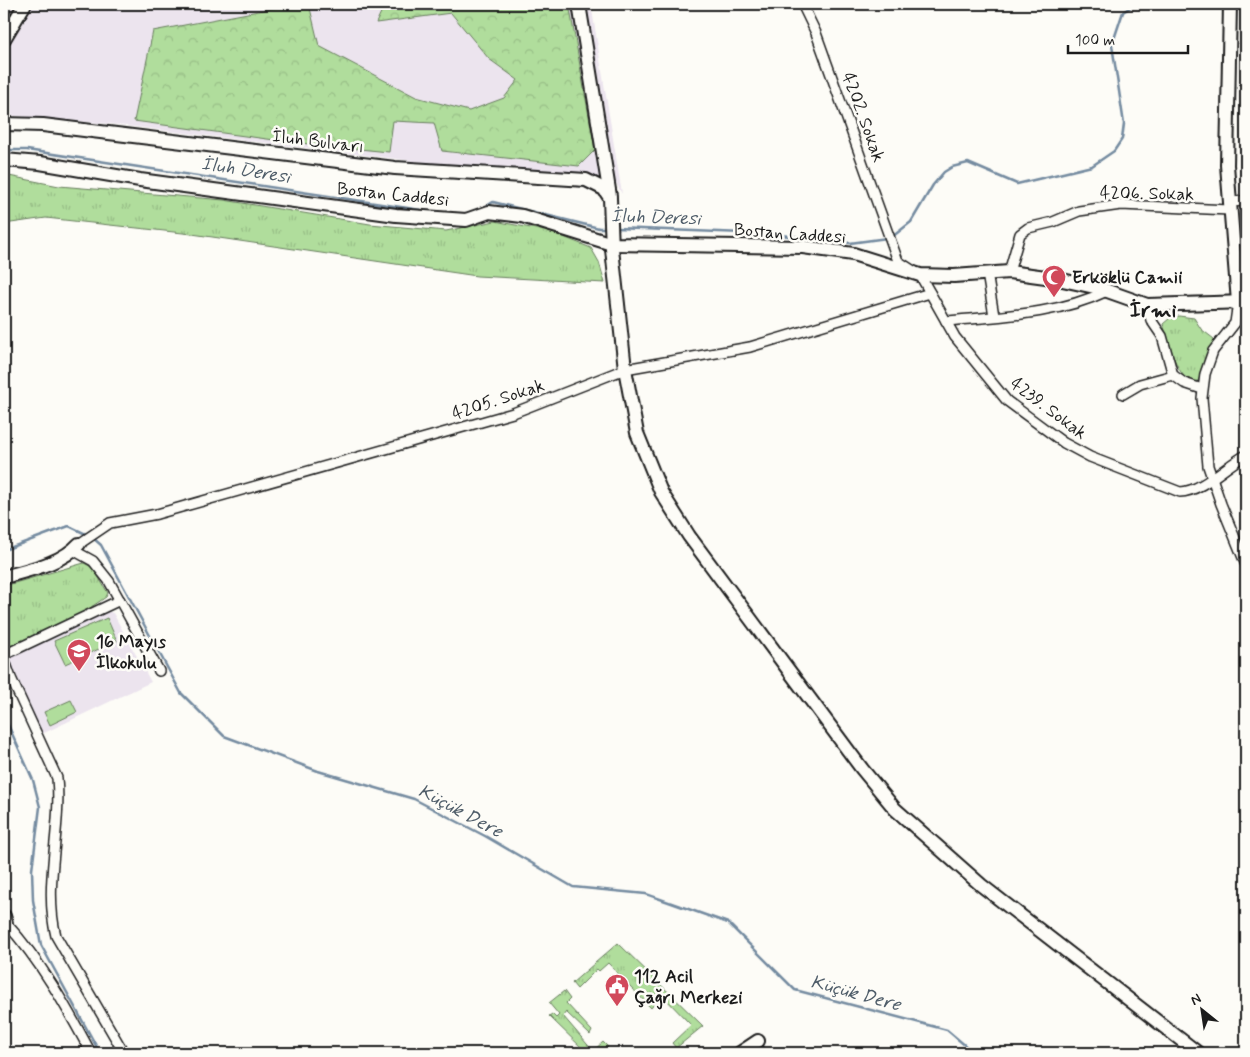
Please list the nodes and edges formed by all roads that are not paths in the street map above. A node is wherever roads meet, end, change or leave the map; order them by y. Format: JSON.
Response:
{"nodes":[{"id":1,"x":25,"y":4,"type":"edge"},
{"id":2,"x":579,"y":4,"type":"edge"},
{"id":3,"x":802,"y":4,"type":"edge"},
{"id":4,"x":1230,"y":4,"type":"edge"},
{"id":5,"x":4,"y":39,"type":"edge"},
{"id":6,"x":4,"y":124,"type":"edge"},
{"id":7,"x":4,"y":160,"type":"edge"},
{"id":8,"x":1246,"y":201,"type":"edge"},
{"id":9,"x":611,"y":203,"type":"junction"},
{"id":10,"x":1229,"y":206,"type":"junction"},
{"id":11,"x":612,"y":241,"type":"junction"},
{"id":12,"x":892,"y":242,"type":"joint"},
{"id":13,"x":1009,"y":272,"type":"junction"},
{"id":14,"x":987,"y":274,"type":"junction"},
{"id":15,"x":920,"y":275,"type":"junction"},
{"id":16,"x":1107,"y":291,"type":"junction"},
{"id":17,"x":930,"y":293,"type":"junction"},
{"id":18,"x":1242,"y":302,"type":"edge"},
{"id":19,"x":1147,"y":305,"type":"junction"},
{"id":20,"x":994,"y":316,"type":"junction"},
{"id":21,"x":946,"y":321,"type":"junction"},
{"id":22,"x":625,"y":369,"type":"junction"},
{"id":23,"x":1173,"y":374,"type":"junction"},
{"id":24,"x":1202,"y":389,"type":"junction"},
{"id":25,"x":1123,"y":394,"type":"dead end"},
{"id":26,"x":1246,"y":455,"type":"edge"},
{"id":27,"x":1212,"y":478,"type":"junction"},
{"id":28,"x":76,"y":547,"type":"junction"},
{"id":29,"x":1246,"y":565,"type":"edge"},
{"id":30,"x":4,"y":578,"type":"edge"},
{"id":31,"x":120,"y":600,"type":"junction"},
{"id":32,"x":4,"y":656,"type":"edge"},
{"id":33,"x":159,"y":671,"type":"dead end"},
{"id":34,"x":5,"y":921,"type":"edge"},
{"id":35,"x":758,"y":1041,"type":"dead end"},
{"id":36,"x":91,"y":1053,"type":"edge"},
{"id":37,"x":124,"y":1053,"type":"edge"},
{"id":38,"x":740,"y":1053,"type":"edge"},
{"id":39,"x":1198,"y":1053,"type":"edge"}],
"edges":[{"from":1,"to":5,"type":"street"},
{"from":2,"to":9,"type":"street"},
{"from":3,"to":12,"type":"street","name":"4202. Sokak"},
{"from":4,"to":10,"type":"street"},
{"from":6,"to":9,"type":"street","name":"İluh Bulvarı"},
{"from":7,"to":11,"type":"street","name":"Bostan Caddesi"},
{"from":8,"to":10,"type":"street"},
{"from":9,"to":11,"type":"street"},
{"from":10,"to":13,"type":"street","name":"4206. Sokak"},
{"from":10,"to":18,"type":"street"},
{"from":11,"to":15,"type":"street","name":"Bostan Caddesi"},
{"from":11,"to":22,"type":"street"},
{"from":12,"to":15,"type":"street","name":"4239. Sokak"},
{"from":13,"to":14,"type":"street","name":"Bostan Caddesi"},
{"from":13,"to":16,"type":"street","name":"Bostan Caddesi"},
{"from":14,"to":15,"type":"street","name":"Bostan Caddesi"},
{"from":14,"to":20,"type":"street"},
{"from":15,"to":17,"type":"street","name":"4239. Sokak"},
{"from":16,"to":19,"type":"street","name":"Bostan Caddesi"},
{"from":16,"to":20,"type":"street"},
{"from":17,"to":21,"type":"street","name":"4239. Sokak"},
{"from":17,"to":22,"type":"street","name":"4205. Sokak"},
{"from":18,"to":19,"type":"street","name":"Bostan Caddesi"},
{"from":18,"to":24,"type":"street"},
{"from":19,"to":23,"type":"street"},
{"from":20,"to":21,"type":"street"},
{"from":21,"to":27,"type":"street","name":"4239. Sokak"},
{"from":22,"to":28,"type":"street","name":"4205. Sokak"},
{"from":22,"to":39,"type":"street"},
{"from":23,"to":24,"type":"street"},
{"from":23,"to":25,"type":"street"},
{"from":24,"to":27,"type":"street"},
{"from":26,"to":27,"type":"street","name":"4239. Sokak"},
{"from":27,"to":29,"type":"street"},
{"from":28,"to":30,"type":"street"},
{"from":28,"to":31,"type":"street"},
{"from":31,"to":32,"type":"street"},
{"from":31,"to":33,"type":"street"},
{"from":32,"to":37,"type":"street"},
{"from":34,"to":36,"type":"street"},
{"from":35,"to":38,"type":"street"}]}
